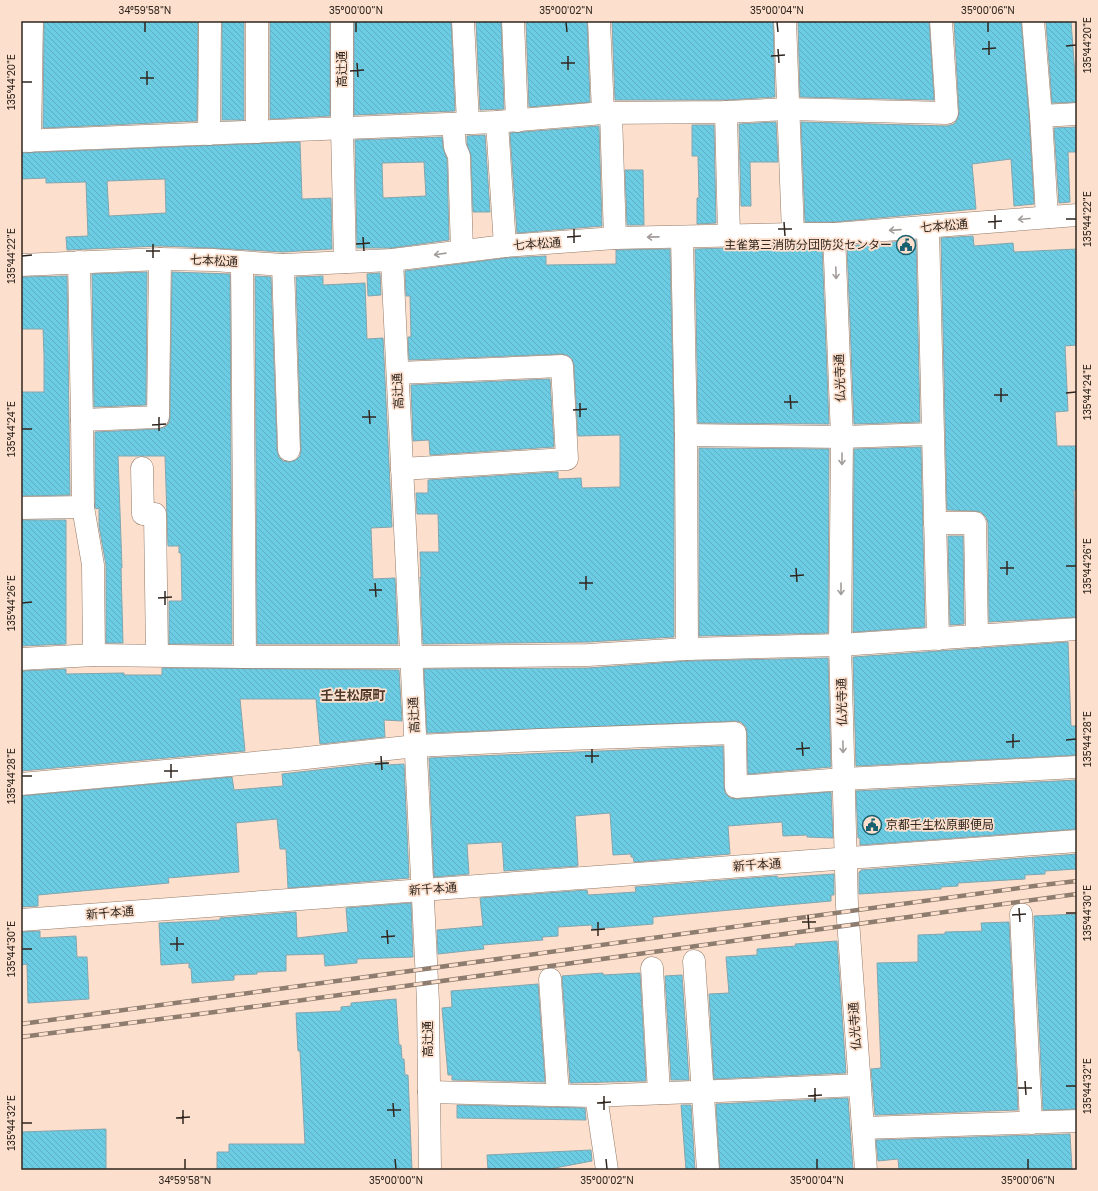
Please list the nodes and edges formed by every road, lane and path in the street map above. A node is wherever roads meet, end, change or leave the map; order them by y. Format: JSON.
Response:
{"nodes":[{"id":1,"x":32,"y":21,"type":"edge"},
{"id":2,"x":210,"y":21,"type":"edge"},
{"id":3,"x":257,"y":21,"type":"edge"},
{"id":4,"x":342,"y":21,"type":"edge"},
{"id":5,"x":463,"y":21,"type":"edge"},
{"id":6,"x":514,"y":21,"type":"edge"},
{"id":7,"x":599,"y":21,"type":"edge"},
{"id":8,"x":785,"y":21,"type":"edge"},
{"id":9,"x":941,"y":21,"type":"edge"},
{"id":10,"x":1033,"y":21,"type":"edge"},
{"id":11,"x":788,"y":109,"type":"junction"},
{"id":12,"x":726,"y":112,"type":"junction"},
{"id":13,"x":607,"y":113,"type":"junction"},
{"id":14,"x":1077,"y":114,"type":"edge"},
{"id":15,"x":1041,"y":116,"type":"junction"},
{"id":16,"x":507,"y":121,"type":"junction"},
{"id":17,"x":461,"y":123,"type":"junction"},
{"id":18,"x":342,"y":128,"type":"junction"},
{"id":19,"x":257,"y":132,"type":"junction"},
{"id":20,"x":209,"y":134,"type":"junction"},
{"id":21,"x":26,"y":141,"type":"edge"},
{"id":22,"x":1077,"y":215,"type":"edge"},
{"id":23,"x":1047,"y":217,"type":"junction"},
{"id":24,"x":928,"y":228,"type":"junction"},
{"id":25,"x":793,"y":234,"type":"junction"},
{"id":26,"x":834,"y":234,"type":"junction"},
{"id":27,"x":729,"y":236,"type":"junction"},
{"id":28,"x":682,"y":237,"type":"junction"},
{"id":29,"x":615,"y":238,"type":"junction"},
{"id":30,"x":505,"y":246,"type":"junction"},
{"id":31,"x":462,"y":251,"type":"junction"},
{"id":32,"x":160,"y":259,"type":"junction"},
{"id":33,"x":392,"y":260,"type":"junction"},
{"id":34,"x":79,"y":262,"type":"junction"},
{"id":35,"x":345,"y":262,"type":"junction"},
{"id":36,"x":242,"y":263,"type":"junction"},
{"id":37,"x":21,"y":264,"type":"edge"},
{"id":38,"x":283,"y":265,"type":"junction"},
{"id":39,"x":398,"y":374,"type":"junction"},
{"id":40,"x":82,"y":420,"type":"junction"},
{"id":41,"x":932,"y":434,"type":"junction"},
{"id":42,"x":686,"y":435,"type":"junction"},
{"id":43,"x":842,"y":437,"type":"junction"},
{"id":44,"x":289,"y":450,"type":"dead end"},
{"id":45,"x":142,"y":468,"type":"dead end"},
{"id":46,"x":402,"y":469,"type":"junction"},
{"id":47,"x":21,"y":508,"type":"edge"},
{"id":48,"x":83,"y":508,"type":"junction"},
{"id":49,"x":935,"y":523,"type":"junction"},
{"id":50,"x":1077,"y":629,"type":"edge"},
{"id":51,"x":977,"y":636,"type":"junction"},
{"id":52,"x":938,"y":639,"type":"junction"},
{"id":53,"x":840,"y":645,"type":"junction"},
{"id":54,"x":687,"y":649,"type":"junction"},
{"id":55,"x":94,"y":655,"type":"junction"},
{"id":56,"x":157,"y":655,"type":"junction"},
{"id":57,"x":245,"y":657,"type":"junction"},
{"id":58,"x":411,"y":657,"type":"junction"},
{"id":59,"x":21,"y":659,"type":"edge"},
{"id":60,"x":416,"y":746,"type":"junction"},
{"id":61,"x":1077,"y":767,"type":"edge"},
{"id":62,"x":844,"y":779,"type":"junction"},
{"id":63,"x":21,"y":784,"type":"edge"},
{"id":64,"x":1077,"y":841,"type":"edge"},
{"id":65,"x":846,"y":859,"type":"junction"},
{"id":66,"x":423,"y":889,"type":"junction"},
{"id":67,"x":1021,"y":914,"type":"dead end"},
{"id":68,"x":21,"y":920,"type":"edge"},
{"id":69,"x":694,"y":961,"type":"dead end"},
{"id":70,"x":652,"y":968,"type":"dead end"},
{"id":71,"x":550,"y":979,"type":"dead end"},
{"id":72,"x":860,"y":1085,"type":"junction"},
{"id":73,"x":429,"y":1092,"type":"junction"},
{"id":74,"x":703,"y":1092,"type":"junction"},
{"id":75,"x":660,"y":1093,"type":"junction"},
{"id":76,"x":558,"y":1095,"type":"junction"},
{"id":77,"x":596,"y":1096,"type":"junction"},
{"id":78,"x":1077,"y":1121,"type":"edge"},
{"id":79,"x":1031,"y":1123,"type":"junction"},
{"id":80,"x":863,"y":1128,"type":"junction"},
{"id":81,"x":430,"y":1170,"type":"edge"},
{"id":82,"x":607,"y":1170,"type":"edge"},
{"id":83,"x":708,"y":1170,"type":"edge"},
{"id":84,"x":866,"y":1170,"type":"edge"}],
"edges":[{"from":1,"to":21,"type":"street"},
{"from":2,"to":20,"type":"street"},
{"from":3,"to":19,"type":"street"},
{"from":4,"to":18,"type":"street","name":"高辻通"},
{"from":5,"to":17,"type":"street"},
{"from":6,"to":16,"type":"street"},
{"from":7,"to":13,"type":"street"},
{"from":8,"to":11,"type":"street"},
{"from":9,"to":11,"type":"street"},
{"from":10,"to":15,"type":"street"},
{"from":11,"to":12,"type":"street"},
{"from":11,"to":25,"type":"street"},
{"from":12,"to":13,"type":"street"},
{"from":12,"to":27,"type":"street"},
{"from":13,"to":16,"type":"street"},
{"from":13,"to":29,"type":"street"},
{"from":14,"to":15,"type":"street"},
{"from":15,"to":23,"type":"street"},
{"from":16,"to":17,"type":"street"},
{"from":16,"to":30,"type":"street"},
{"from":17,"to":18,"type":"street"},
{"from":17,"to":31,"type":"street"},
{"from":18,"to":19,"type":"street"},
{"from":18,"to":35,"type":"street","name":"高辻通"},
{"from":19,"to":20,"type":"street"},
{"from":20,"to":21,"type":"street"},
{"from":22,"to":23,"type":"street","name":"七本松通"},
{"from":23,"to":24,"type":"street","name":"七本松通","one_way":true},
{"from":24,"to":26,"type":"street","name":"七本松通","one_way":true},
{"from":24,"to":41,"type":"street"},
{"from":25,"to":26,"type":"street","name":"七本松通"},
{"from":25,"to":27,"type":"street","name":"七本松通"},
{"from":26,"to":43,"type":"street","name":"仏光寺通","one_way":true},
{"from":27,"to":28,"type":"street","name":"七本松通"},
{"from":28,"to":29,"type":"street","name":"七本松通","one_way":true},
{"from":28,"to":42,"type":"street"},
{"from":29,"to":30,"type":"street","name":"七本松通"},
{"from":30,"to":31,"type":"street","name":"七本松通"},
{"from":31,"to":33,"type":"street","name":"七本松通","one_way":true},
{"from":32,"to":34,"type":"street","name":"七本松通"},
{"from":32,"to":36,"type":"street","name":"七本松通"},
{"from":32,"to":40,"type":"street"},
{"from":33,"to":35,"type":"street","name":"七本松通"},
{"from":33,"to":39,"type":"street","name":"高辻通"},
{"from":34,"to":37,"type":"street","name":"七本松通"},
{"from":34,"to":40,"type":"street"},
{"from":35,"to":38,"type":"street","name":"七本松通"},
{"from":36,"to":38,"type":"street","name":"七本松通"},
{"from":36,"to":57,"type":"street"},
{"from":38,"to":44,"type":"street"},
{"from":39,"to":46,"type":"street","name":"高辻通"},
{"from":39,"to":46,"type":"street"},
{"from":40,"to":48,"type":"street"},
{"from":41,"to":43,"type":"street"},
{"from":41,"to":49,"type":"street"},
{"from":42,"to":43,"type":"street"},
{"from":42,"to":54,"type":"street"},
{"from":43,"to":53,"type":"street","name":"仏光寺通","one_way":true},
{"from":45,"to":56,"type":"street"},
{"from":46,"to":58,"type":"street","name":"高辻通"},
{"from":47,"to":48,"type":"street"},
{"from":48,"to":55,"type":"street"},
{"from":49,"to":51,"type":"street"},
{"from":49,"to":52,"type":"street"},
{"from":50,"to":51,"type":"street"},
{"from":51,"to":52,"type":"street"},
{"from":52,"to":53,"type":"street"},
{"from":53,"to":54,"type":"street"},
{"from":53,"to":62,"type":"street","name":"仏光寺通","one_way":true},
{"from":54,"to":58,"type":"street"},
{"from":55,"to":56,"type":"street"},
{"from":55,"to":59,"type":"street"},
{"from":56,"to":57,"type":"street"},
{"from":57,"to":58,"type":"street"},
{"from":58,"to":60,"type":"street","name":"高辻通"},
{"from":60,"to":62,"type":"street"},
{"from":60,"to":63,"type":"street"},
{"from":60,"to":66,"type":"street","name":"高辻通"},
{"from":61,"to":62,"type":"street"},
{"from":62,"to":65,"type":"street","name":"仏光寺通"},
{"from":64,"to":65,"type":"street","name":"新千本通"},
{"from":65,"to":66,"type":"street","name":"新千本通"},
{"from":65,"to":72,"type":"street","name":"仏光寺通"},
{"from":66,"to":68,"type":"street","name":"新千本通"},
{"from":66,"to":73,"type":"street","name":"高辻通"},
{"from":67,"to":79,"type":"street"},
{"from":69,"to":74,"type":"street"},
{"from":70,"to":75,"type":"street"},
{"from":71,"to":76,"type":"street"},
{"from":72,"to":74,"type":"street"},
{"from":72,"to":80,"type":"street","name":"仏光寺通"},
{"from":73,"to":76,"type":"street"},
{"from":73,"to":81,"type":"street","name":"高辻通"},
{"from":74,"to":75,"type":"street"},
{"from":74,"to":83,"type":"street"},
{"from":75,"to":77,"type":"street"},
{"from":76,"to":77,"type":"street"},
{"from":77,"to":82,"type":"street"},
{"from":78,"to":79,"type":"street"},
{"from":79,"to":80,"type":"street"},
{"from":80,"to":84,"type":"street","name":"仏光寺通"}]}
